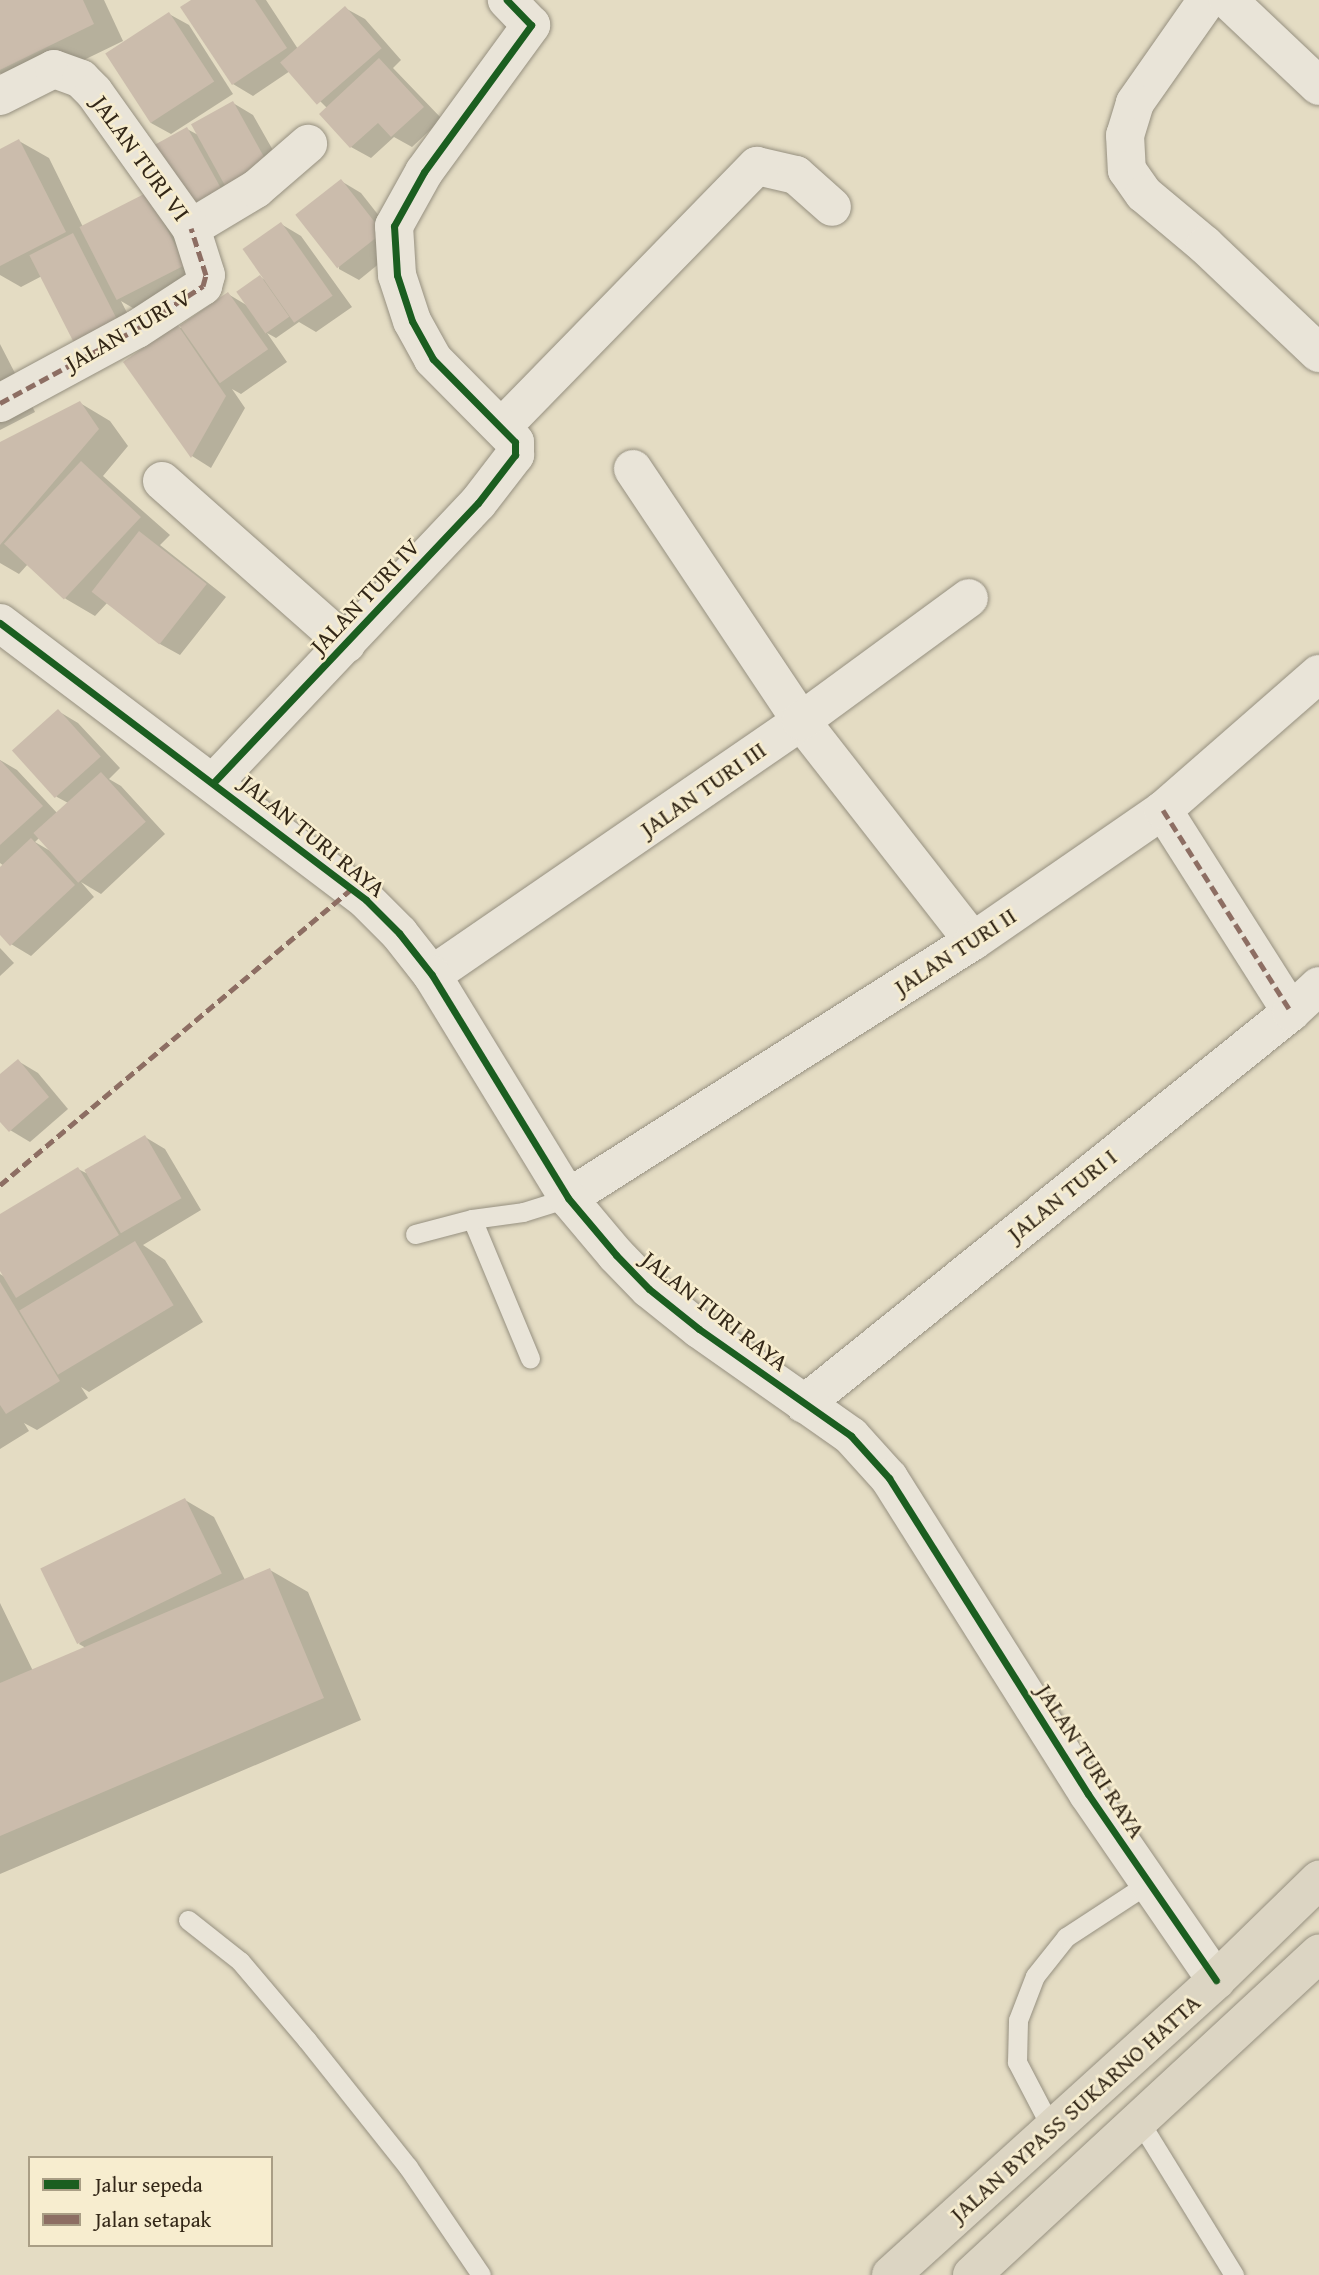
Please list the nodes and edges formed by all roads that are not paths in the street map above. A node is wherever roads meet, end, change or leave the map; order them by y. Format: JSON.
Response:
{"nodes":[{"id":1,"x":507,"y":0,"type":"edge"},
{"id":2,"x":1205,"y":3,"type":"edge"},
{"id":3,"x":1319,"y":86,"type":"edge"},
{"id":4,"x":0,"y":96,"type":"edge"},
{"id":5,"x":308,"y":144,"type":"dead end"},
{"id":6,"x":832,"y":207,"type":"dead end"},
{"id":7,"x":191,"y":229,"type":"junction"},
{"id":8,"x":1319,"y":353,"type":"edge"},
{"id":9,"x":0,"y":403,"type":"edge"},
{"id":10,"x":502,"y":427,"type":"junction"},
{"id":11,"x":633,"y":469,"type":"dead end"},
{"id":12,"x":162,"y":481,"type":"dead end"},
{"id":13,"x":969,"y":598,"type":"dead end"},
{"id":14,"x":0,"y":623,"type":"edge"},
{"id":15,"x":346,"y":644,"type":"junction"},
{"id":16,"x":1319,"y":674,"type":"edge"},
{"id":17,"x":801,"y":721,"type":"junction"},
{"id":18,"x":214,"y":782,"type":"junction"},
{"id":19,"x":1163,"y":810,"type":"junction"},
{"id":20,"x":973,"y":941,"type":"junction"},
{"id":21,"x":432,"y":975,"type":"junction"},
{"id":22,"x":1319,"y":986,"type":"edge"},
{"id":23,"x":1292,"y":1012,"type":"junction"},
{"id":24,"x":568,"y":1198,"type":"junction"},
{"id":25,"x":472,"y":1219,"type":"junction"},
{"id":26,"x":415,"y":1234,"type":"dead end"},
{"id":27,"x":530,"y":1358,"type":"dead end"},
{"id":28,"x":804,"y":1404,"type":"junction"},
{"id":29,"x":1319,"y":1880,"type":"edge"},
{"id":30,"x":1147,"y":1884,"type":"junction"},
{"id":31,"x":188,"y":1920,"type":"dead end"},
{"id":32,"x":1319,"y":1954,"type":"edge"},
{"id":33,"x":1216,"y":1980,"type":"junction"},
{"id":34,"x":1140,"y":2122,"type":"junction"},
{"id":35,"x":1052,"y":2129,"type":"junction"},
{"id":36,"x":481,"y":2275,"type":"edge"},
{"id":37,"x":891,"y":2275,"type":"edge"},
{"id":38,"x":972,"y":2275,"type":"edge"},
{"id":39,"x":1234,"y":2275,"type":"edge"}],
"edges":[{"from":1,"to":10,"type":"street"},
{"from":2,"to":3,"type":"street"},
{"from":2,"to":8,"type":"street"},
{"from":4,"to":7,"type":"street","name":"JALAN TURI VI"},
{"from":5,"to":7,"type":"street","name":"JALAN TURI VI"},
{"from":6,"to":10,"type":"street"},
{"from":7,"to":9,"type":"street","name":"JALAN TURI V"},
{"from":10,"to":15,"type":"street","name":"JALAN TURI IV"},
{"from":11,"to":17,"type":"street"},
{"from":12,"to":15,"type":"street"},
{"from":13,"to":17,"type":"street","name":"JALAN TURI III"},
{"from":14,"to":18,"type":"street","name":"JALAN TURI RAYA"},
{"from":15,"to":18,"type":"street","name":"JALAN TURI IV"},
{"from":16,"to":19,"type":"street","name":"JALAN TURI II"},
{"from":17,"to":20,"type":"street"},
{"from":17,"to":21,"type":"street","name":"JALAN TURI III"},
{"from":18,"to":21,"type":"street","name":"JALAN TURI RAYA"},
{"from":19,"to":20,"type":"street","name":"JALAN TURI II"},
{"from":19,"to":23,"type":"street"},
{"from":20,"to":24,"type":"street","name":"JALAN TURI II"},
{"from":21,"to":24,"type":"street","name":"JALAN TURI RAYA"},
{"from":22,"to":23,"type":"street","name":"JALAN TURI I"},
{"from":23,"to":28,"type":"street","name":"JALAN TURI I"},
{"from":24,"to":25,"type":"lane"},
{"from":24,"to":28,"type":"street","name":"JALAN TURI RAYA"},
{"from":25,"to":26,"type":"lane"},
{"from":25,"to":27,"type":"lane"},
{"from":28,"to":30,"type":"street","name":"JALAN TURI RAYA"},
{"from":29,"to":33,"type":"highway","name":"JALAN BYPASS SUKARNO HATTA"},
{"from":30,"to":33,"type":"street","name":"JALAN TURI RAYA"},
{"from":30,"to":35,"type":"lane"},
{"from":31,"to":36,"type":"lane"},
{"from":32,"to":34,"type":"highway"},
{"from":33,"to":35,"type":"highway","name":"JALAN BYPASS SUKARNO HATTA"},
{"from":34,"to":38,"type":"highway"},
{"from":34,"to":39,"type":"lane"},
{"from":35,"to":37,"type":"highway","name":"JALAN BYPASS SUKARNO HATTA"}]}
